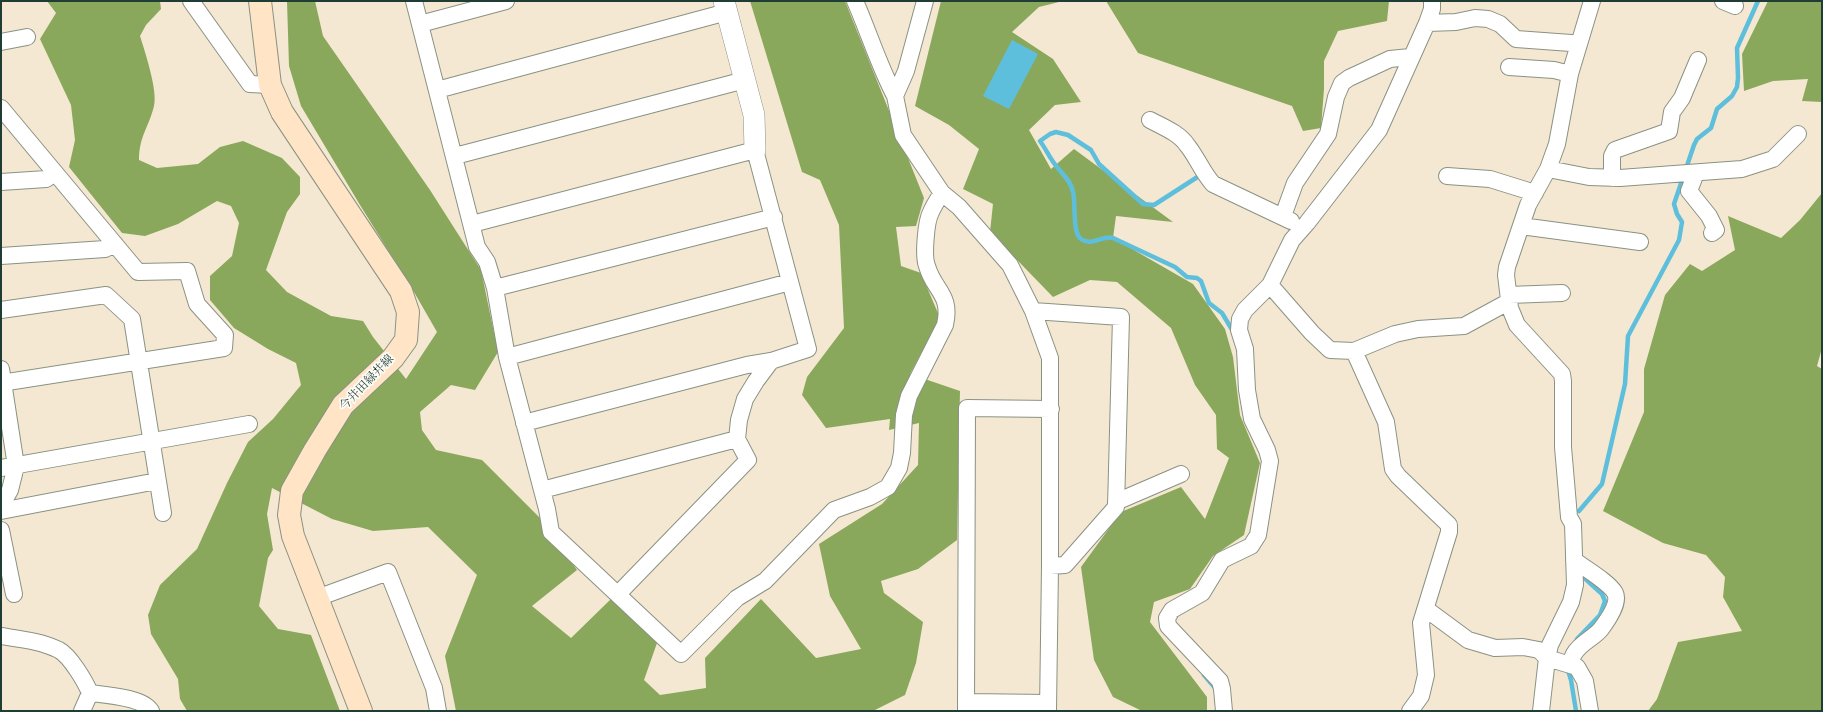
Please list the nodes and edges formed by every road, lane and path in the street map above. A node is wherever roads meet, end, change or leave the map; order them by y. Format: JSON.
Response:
{"nodes":[{"id":1,"x":191,"y":1,"type":"edge"},
{"id":2,"x":260,"y":1,"type":"edge"},
{"id":3,"x":414,"y":1,"type":"edge"},
{"id":4,"x":506,"y":1,"type":"edge"},
{"id":5,"x":856,"y":1,"type":"edge"},
{"id":6,"x":925,"y":1,"type":"edge"},
{"id":7,"x":1432,"y":1,"type":"edge"},
{"id":8,"x":1592,"y":1,"type":"edge"},
{"id":9,"x":726,"y":7,"type":"edge"},
{"id":10,"x":1427,"y":23,"type":"junction"},
{"id":11,"x":420,"y":24,"type":"junction"},
{"id":12,"x":27,"y":37,"type":"dead end"},
{"id":13,"x":1,"y":42,"type":"edge"},
{"id":14,"x":1578,"y":45,"type":"junction"},
{"id":15,"x":1410,"y":57,"type":"junction"},
{"id":16,"x":1698,"y":60,"type":"dead end"},
{"id":17,"x":1509,"y":67,"type":"dead end"},
{"id":18,"x":1570,"y":74,"type":"junction"},
{"id":19,"x":744,"y":80,"type":"junction"},
{"id":20,"x":270,"y":86,"type":"junction"},
{"id":21,"x":437,"y":90,"type":"junction"},
{"id":22,"x":896,"y":96,"type":"junction"},
{"id":23,"x":1,"y":108,"type":"edge"},
{"id":24,"x":1150,"y":120,"type":"dead end"},
{"id":25,"x":1798,"y":134,"type":"dead end"},
{"id":26,"x":755,"y":150,"type":"junction"},
{"id":27,"x":455,"y":156,"type":"junction"},
{"id":28,"x":1548,"y":169,"type":"junction"},
{"id":29,"x":55,"y":173,"type":"junction"},
{"id":30,"x":1696,"y":174,"type":"junction"},
{"id":31,"x":1447,"y":176,"type":"dead end"},
{"id":32,"x":1612,"y":178,"type":"junction"},
{"id":33,"x":1,"y":182,"type":"edge"},
{"id":34,"x":942,"y":193,"type":"junction"},
{"id":35,"x":1535,"y":193,"type":"junction"},
{"id":36,"x":1283,"y":216,"type":"junction"},
{"id":37,"x":774,"y":217,"type":"junction"},
{"id":38,"x":472,"y":224,"type":"junction"},
{"id":39,"x":1521,"y":226,"type":"junction"},
{"id":40,"x":1303,"y":227,"type":"junction"},
{"id":41,"x":1712,"y":233,"type":"dead end"},
{"id":42,"x":1640,"y":242,"type":"dead end"},
{"id":43,"x":115,"y":244,"type":"junction"},
{"id":44,"x":1,"y":256,"type":"edge"},
{"id":45,"x":790,"y":282,"type":"junction"},
{"id":46,"x":1270,"y":285,"type":"junction"},
{"id":47,"x":496,"y":288,"type":"junction"},
{"id":48,"x":1562,"y":293,"type":"dead end"},
{"id":49,"x":1509,"y":298,"type":"junction"},
{"id":50,"x":1,"y":310,"type":"edge"},
{"id":51,"x":1033,"y":311,"type":"junction"},
{"id":52,"x":1354,"y":352,"type":"junction"},
{"id":53,"x":507,"y":357,"type":"junction"},
{"id":54,"x":771,"y":361,"type":"junction"},
{"id":55,"x":139,"y":362,"type":"junction"},
{"id":56,"x":2,"y":378,"type":"edge"},
{"id":57,"x":1051,"y":409,"type":"junction"},
{"id":58,"x":524,"y":422,"type":"junction"},
{"id":59,"x":249,"y":424,"type":"dead end"},
{"id":60,"x":737,"y":439,"type":"junction"},
{"id":61,"x":151,"y":442,"type":"junction"},
{"id":62,"x":8,"y":467,"type":"edge"},
{"id":63,"x":1181,"y":474,"type":"dead end"},
{"id":64,"x":157,"y":481,"type":"junction"},
{"id":65,"x":542,"y":490,"type":"junction"},
{"id":66,"x":1116,"y":502,"type":"junction"},
{"id":67,"x":1,"y":506,"type":"edge"},
{"id":68,"x":1,"y":511,"type":"edge"},
{"id":69,"x":163,"y":513,"type":"dead end"},
{"id":70,"x":1,"y":530,"type":"edge"},
{"id":71,"x":1574,"y":560,"type":"junction"},
{"id":72,"x":1050,"y":566,"type":"junction"},
{"id":73,"x":14,"y":594,"type":"dead end"},
{"id":74,"x":618,"y":594,"type":"junction"},
{"id":75,"x":317,"y":598,"type":"junction"},
{"id":76,"x":1426,"y":609,"type":"junction"},
{"id":77,"x":1,"y":636,"type":"edge"},
{"id":78,"x":1547,"y":658,"type":"junction"},
{"id":79,"x":1571,"y":665,"type":"junction"},
{"id":80,"x":90,"y":693,"type":"junction"},
{"id":81,"x":966,"y":707,"type":"edge"},
{"id":82,"x":1048,"y":707,"type":"edge"},
{"id":83,"x":82,"y":711,"type":"edge"},
{"id":84,"x":151,"y":711,"type":"edge"},
{"id":85,"x":361,"y":711,"type":"edge"},
{"id":86,"x":438,"y":711,"type":"edge"},
{"id":87,"x":1224,"y":711,"type":"edge"},
{"id":88,"x":1410,"y":711,"type":"edge"},
{"id":89,"x":1541,"y":711,"type":"edge"},
{"id":90,"x":1590,"y":711,"type":"edge"}],
"edges":[{"from":1,"to":20,"type":"street"},
{"from":2,"to":20,"type":"main road","name":"今井田緑井線"},
{"from":3,"to":11,"type":"street"},
{"from":4,"to":11,"type":"street"},
{"from":5,"to":22,"type":"street"},
{"from":6,"to":22,"type":"street"},
{"from":7,"to":10,"type":"street"},
{"from":8,"to":14,"type":"street"},
{"from":9,"to":19,"type":"street"},
{"from":9,"to":21,"type":"street"},
{"from":10,"to":14,"type":"street"},
{"from":10,"to":15,"type":"street"},
{"from":11,"to":21,"type":"street"},
{"from":12,"to":13,"type":"street"},
{"from":14,"to":18,"type":"street"},
{"from":15,"to":36,"type":"street"},
{"from":15,"to":40,"type":"street"},
{"from":16,"to":32,"type":"street"},
{"from":17,"to":18,"type":"street"},
{"from":18,"to":28,"type":"street"},
{"from":19,"to":26,"type":"street"},
{"from":19,"to":27,"type":"street"},
{"from":20,"to":75,"type":"main road","name":"今井田緑井線"},
{"from":21,"to":27,"type":"street"},
{"from":22,"to":34,"type":"street"},
{"from":23,"to":29,"type":"street"},
{"from":24,"to":36,"type":"street"},
{"from":25,"to":30,"type":"street"},
{"from":26,"to":37,"type":"street"},
{"from":26,"to":38,"type":"street"},
{"from":27,"to":38,"type":"street"},
{"from":28,"to":32,"type":"street"},
{"from":28,"to":35,"type":"street"},
{"from":29,"to":33,"type":"street"},
{"from":29,"to":43,"type":"street"},
{"from":30,"to":32,"type":"street"},
{"from":30,"to":41,"type":"street"},
{"from":31,"to":35,"type":"street"},
{"from":34,"to":51,"type":"street"},
{"from":34,"to":74,"type":"street"},
{"from":35,"to":39,"type":"street"},
{"from":36,"to":40,"type":"street"},
{"from":37,"to":45,"type":"street"},
{"from":37,"to":47,"type":"street"},
{"from":38,"to":47,"type":"street"},
{"from":39,"to":42,"type":"street"},
{"from":39,"to":49,"type":"street"},
{"from":40,"to":46,"type":"street"},
{"from":43,"to":44,"type":"street"},
{"from":43,"to":55,"type":"street"},
{"from":45,"to":53,"type":"street"},
{"from":45,"to":54,"type":"street"},
{"from":46,"to":52,"type":"street"},
{"from":46,"to":87,"type":"street"},
{"from":47,"to":53,"type":"street"},
{"from":48,"to":49,"type":"street"},
{"from":49,"to":52,"type":"street"},
{"from":49,"to":71,"type":"street"},
{"from":50,"to":55,"type":"street"},
{"from":51,"to":57,"type":"street"},
{"from":51,"to":66,"type":"street"},
{"from":52,"to":76,"type":"street"},
{"from":53,"to":58,"type":"street"},
{"from":54,"to":58,"type":"street"},
{"from":54,"to":60,"type":"street"},
{"from":55,"to":56,"type":"street"},
{"from":55,"to":61,"type":"street"},
{"from":56,"to":62,"type":"street"},
{"from":57,"to":72,"type":"street"},
{"from":57,"to":81,"type":"street"},
{"from":58,"to":65,"type":"street"},
{"from":59,"to":61,"type":"street"},
{"from":60,"to":65,"type":"street"},
{"from":60,"to":74,"type":"street"},
{"from":61,"to":62,"type":"street"},
{"from":61,"to":64,"type":"street"},
{"from":62,"to":67,"type":"street"},
{"from":63,"to":66,"type":"street"},
{"from":64,"to":68,"type":"street"},
{"from":64,"to":69,"type":"street"},
{"from":65,"to":74,"type":"street"},
{"from":66,"to":72,"type":"street"},
{"from":70,"to":73,"type":"street"},
{"from":71,"to":78,"type":"street"},
{"from":71,"to":79,"type":"street"},
{"from":72,"to":82,"type":"street"},
{"from":75,"to":85,"type":"main road","name":"今井田緑井線"},
{"from":75,"to":86,"type":"street"},
{"from":76,"to":78,"type":"street"},
{"from":76,"to":88,"type":"street"},
{"from":77,"to":80,"type":"street"},
{"from":78,"to":79,"type":"street"},
{"from":78,"to":89,"type":"street"},
{"from":79,"to":90,"type":"street"},
{"from":80,"to":83,"type":"street"},
{"from":80,"to":84,"type":"street"},
{"from":81,"to":82,"type":"street"}]}
